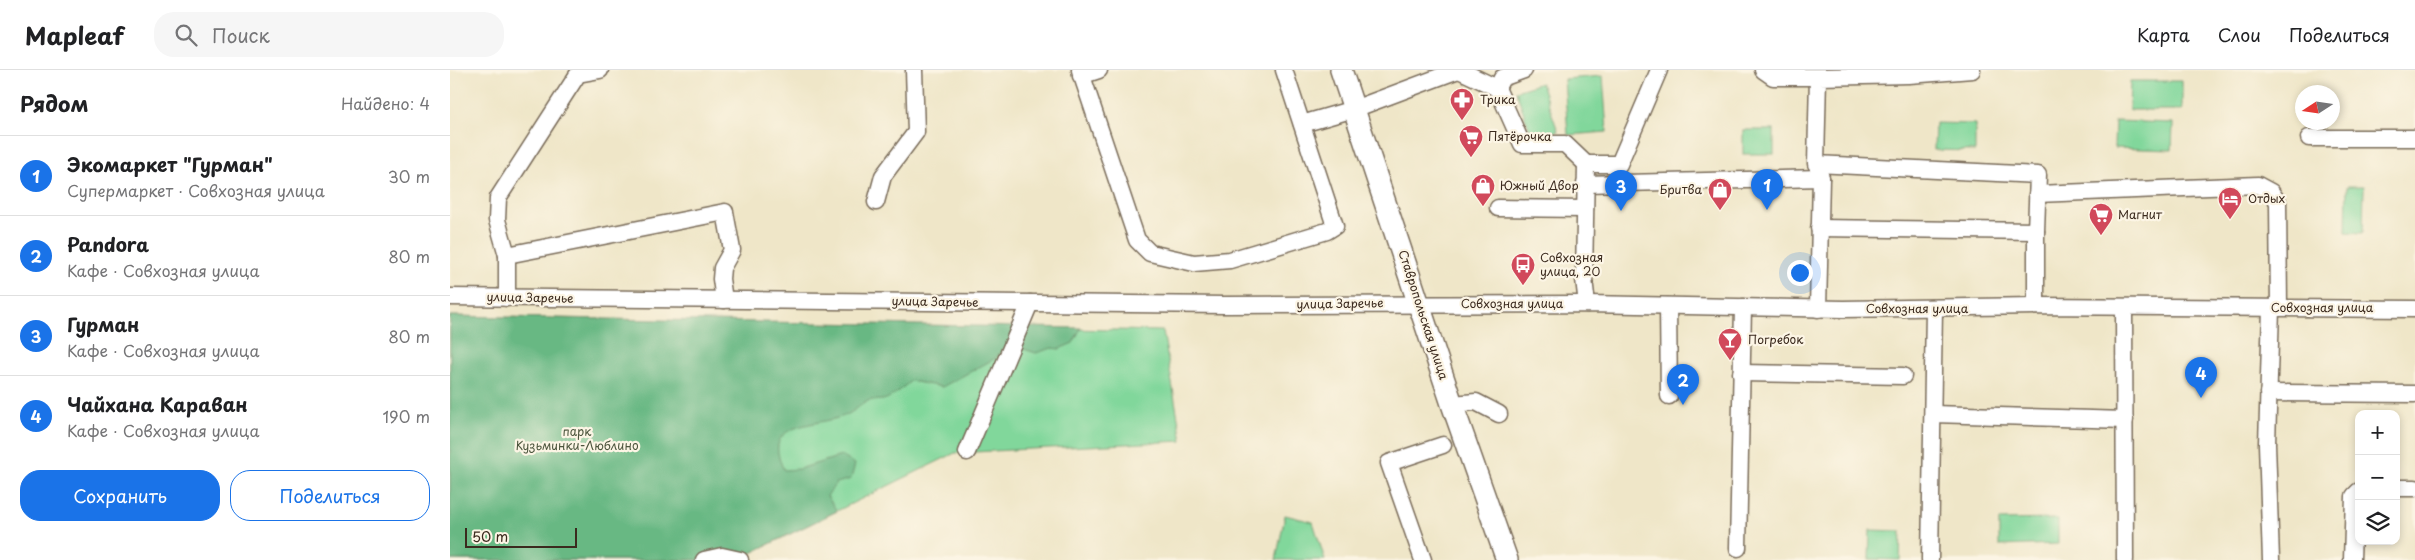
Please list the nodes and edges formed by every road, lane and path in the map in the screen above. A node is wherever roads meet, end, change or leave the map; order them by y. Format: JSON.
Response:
{"nodes":[{"id":1,"x":600,"y":70,"type":"edge"},
{"id":2,"x":914,"y":70,"type":"edge"},
{"id":3,"x":1099,"y":70,"type":"edge"},
{"id":4,"x":1284,"y":70,"type":"edge"},
{"id":5,"x":1341,"y":70,"type":"edge"},
{"id":6,"x":1458,"y":70,"type":"edge"},
{"id":7,"x":1524,"y":70,"type":"edge"},
{"id":8,"x":1659,"y":70,"type":"edge"},
{"id":9,"x":1764,"y":70,"type":"edge"},
{"id":10,"x":1972,"y":70,"type":"edge"},
{"id":11,"x":1081,"y":73,"type":"edge"},
{"id":12,"x":1818,"y":77,"type":"junction"},
{"id":13,"x":1498,"y":88,"type":"junction"},
{"id":14,"x":1354,"y":109,"type":"junction"},
{"id":15,"x":1302,"y":124,"type":"junction"},
{"id":16,"x":2309,"y":138,"type":"dead end"},
{"id":17,"x":2415,"y":138,"type":"edge"},
{"id":18,"x":1586,"y":164,"type":"junction"},
{"id":19,"x":1819,"y":171,"type":"junction"},
{"id":20,"x":1585,"y":184,"type":"junction"},
{"id":21,"x":2037,"y":194,"type":"junction"},
{"id":22,"x":876,"y":202,"type":"dead end"},
{"id":23,"x":1498,"y":208,"type":"dead end"},
{"id":24,"x":1585,"y":208,"type":"junction"},
{"id":25,"x":1819,"y":228,"type":"junction"},
{"id":26,"x":2036,"y":231,"type":"junction"},
{"id":27,"x":507,"y":255,"type":"junction"},
{"id":28,"x":450,"y":297,"type":"edge"},
{"id":29,"x":507,"y":298,"type":"junction"},
{"id":30,"x":724,"y":300,"type":"junction"},
{"id":31,"x":1030,"y":303,"type":"junction"},
{"id":32,"x":1419,"y":303,"type":"junction"},
{"id":33,"x":1586,"y":304,"type":"junction"},
{"id":34,"x":1668,"y":306,"type":"junction"},
{"id":35,"x":2036,"y":306,"type":"junction"},
{"id":36,"x":1743,"y":307,"type":"junction"},
{"id":37,"x":2124,"y":308,"type":"junction"},
{"id":38,"x":2275,"y":308,"type":"junction"},
{"id":39,"x":1818,"y":309,"type":"junction"},
{"id":40,"x":1934,"y":309,"type":"junction"},
{"id":41,"x":2415,"y":309,"type":"edge"},
{"id":42,"x":1741,"y":373,"type":"junction"},
{"id":43,"x":1903,"y":376,"type":"dead end"},
{"id":44,"x":2268,"y":393,"type":"junction"},
{"id":45,"x":2415,"y":394,"type":"edge"},
{"id":46,"x":1669,"y":396,"type":"dead end"},
{"id":47,"x":1452,"y":404,"type":"junction"},
{"id":48,"x":1499,"y":414,"type":"dead end"},
{"id":49,"x":1933,"y":414,"type":"junction"},
{"id":50,"x":2126,"y":420,"type":"junction"},
{"id":51,"x":1443,"y":445,"type":"dead end"},
{"id":52,"x":967,"y":452,"type":"dead end"},
{"id":53,"x":2400,"y":488,"type":"edge"},
{"id":54,"x":2415,"y":488,"type":"edge"},
{"id":55,"x":2355,"y":495,"type":"edge"},
{"id":56,"x":1738,"y":548,"type":"dead end"},
{"id":57,"x":704,"y":560,"type":"edge"},
{"id":58,"x":740,"y":560,"type":"edge"},
{"id":59,"x":1423,"y":560,"type":"edge"},
{"id":60,"x":1507,"y":560,"type":"edge"},
{"id":61,"x":1930,"y":560,"type":"edge"},
{"id":62,"x":2125,"y":560,"type":"edge"},
{"id":63,"x":2271,"y":560,"type":"edge"},
{"id":64,"x":2352,"y":560,"type":"edge"}],
"edges":[{"from":1,"to":27,"type":"street"},
{"from":2,"to":22,"type":"street"},
{"from":3,"to":11,"type":"street"},
{"from":4,"to":15,"type":"street"},
{"from":5,"to":14,"type":"main road","name":"Ставропольская улица"},
{"from":6,"to":13,"type":"street"},
{"from":6,"to":14,"type":"street"},
{"from":7,"to":13,"type":"street"},
{"from":8,"to":18,"type":"street"},
{"from":9,"to":12,"type":"street"},
{"from":10,"to":12,"type":"street"},
{"from":11,"to":15,"type":"street"},
{"from":12,"to":19,"type":"street"},
{"from":13,"to":18,"type":"street"},
{"from":14,"to":15,"type":"street"},
{"from":14,"to":32,"type":"main road","name":"Ставропольская улица"},
{"from":16,"to":17,"type":"street"},
{"from":18,"to":20,"type":"street"},
{"from":19,"to":20,"type":"street"},
{"from":19,"to":21,"type":"street"},
{"from":19,"to":25,"type":"street"},
{"from":20,"to":24,"type":"street"},
{"from":21,"to":26,"type":"street"},
{"from":21,"to":38,"type":"street"},
{"from":23,"to":24,"type":"street"},
{"from":24,"to":33,"type":"street"},
{"from":25,"to":26,"type":"street"},
{"from":25,"to":39,"type":"street"},
{"from":26,"to":35,"type":"street"},
{"from":27,"to":29,"type":"street"},
{"from":27,"to":30,"type":"street"},
{"from":28,"to":29,"type":"street","name":"улица Заречье"},
{"from":29,"to":30,"type":"street","name":"улица Заречье"},
{"from":30,"to":31,"type":"street","name":"улица Заречье"},
{"from":31,"to":32,"type":"street","name":"улица Заречье"},
{"from":31,"to":52,"type":"street"},
{"from":32,"to":33,"type":"street","name":"Совхозная улица"},
{"from":32,"to":47,"type":"main road","name":"Ставропольская улица"},
{"from":33,"to":34,"type":"street","name":"Совхозная улица"},
{"from":34,"to":36,"type":"street","name":"Совхозная улица"},
{"from":34,"to":46,"type":"street"},
{"from":35,"to":37,"type":"street","name":"Совхозная улица"},
{"from":35,"to":40,"type":"street","name":"Совхозная улица"},
{"from":36,"to":39,"type":"street","name":"Совхозная улица"},
{"from":36,"to":42,"type":"street"},
{"from":37,"to":38,"type":"street","name":"Совхозная улица"},
{"from":37,"to":50,"type":"street"},
{"from":38,"to":41,"type":"street","name":"Совхозная улица"},
{"from":38,"to":44,"type":"street"},
{"from":39,"to":40,"type":"street","name":"Совхозная улица"},
{"from":40,"to":49,"type":"street"},
{"from":42,"to":43,"type":"street"},
{"from":42,"to":56,"type":"street"},
{"from":44,"to":45,"type":"street"},
{"from":44,"to":63,"type":"street"},
{"from":47,"to":48,"type":"street"},
{"from":47,"to":60,"type":"main road","name":"Ставропольская улица"},
{"from":49,"to":50,"type":"street"},
{"from":49,"to":61,"type":"street"},
{"from":50,"to":62,"type":"street"},
{"from":51,"to":59,"type":"street"},
{"from":53,"to":54,"type":"street"},
{"from":55,"to":64,"type":"street"},
{"from":57,"to":58,"type":"street"}]}
